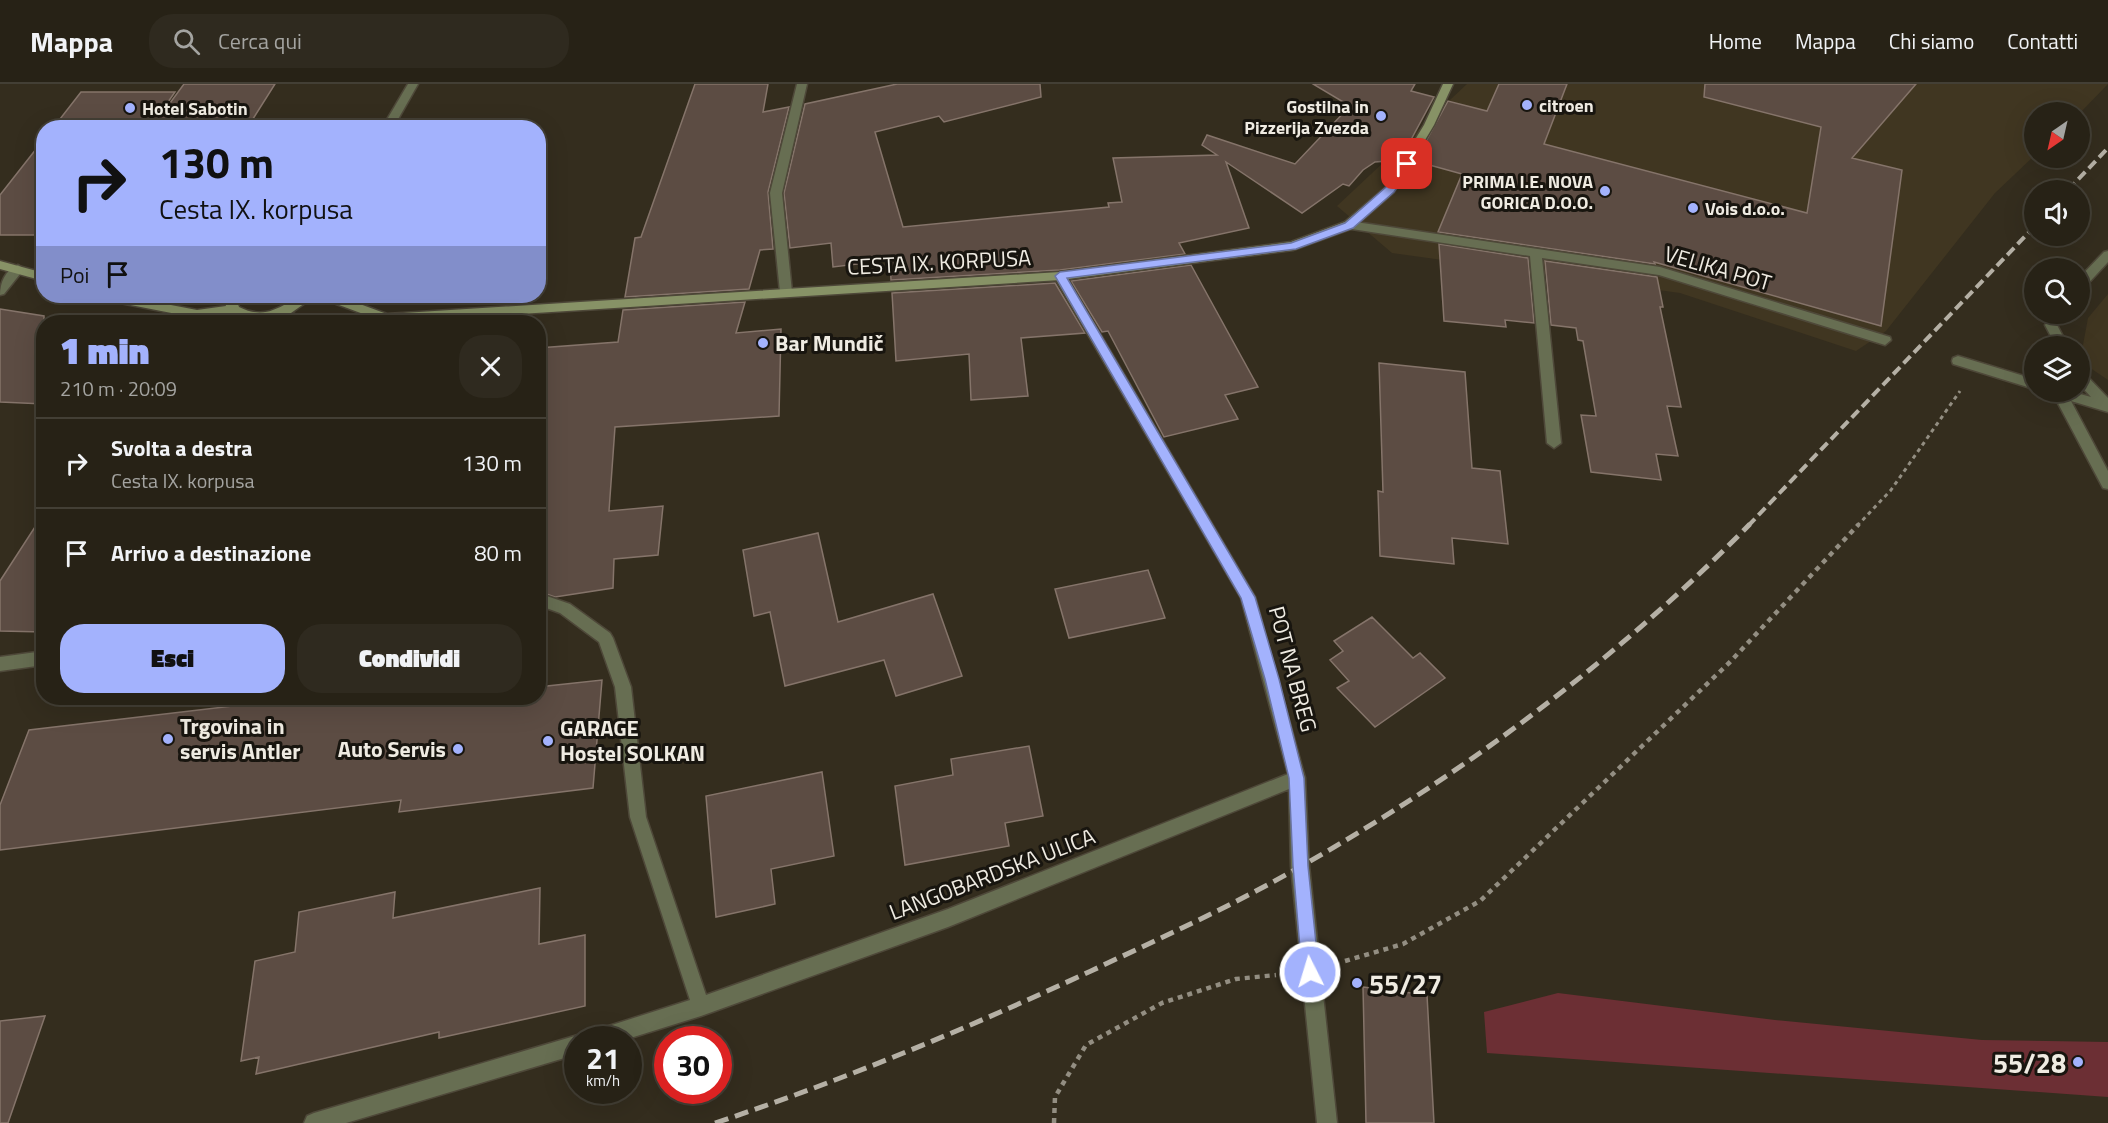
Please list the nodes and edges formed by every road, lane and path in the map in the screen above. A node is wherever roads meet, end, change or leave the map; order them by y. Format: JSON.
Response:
{"nodes":[{"id":1,"x":413,"y":84,"type":"edge"},
{"id":2,"x":802,"y":84,"type":"edge"},
{"id":3,"x":1448,"y":84,"type":"edge"},
{"id":4,"x":392,"y":120,"type":"edge"},
{"id":5,"x":1349,"y":225,"type":"junction"},
{"id":6,"x":1536,"y":253,"type":"junction"},
{"id":7,"x":2108,"y":255,"type":"edge"},
{"id":8,"x":0,"y":265,"type":"edge"},
{"id":9,"x":18,"y":269,"type":"junction"},
{"id":10,"x":2090,"y":274,"type":"edge"},
{"id":11,"x":36,"y":275,"type":"edge"},
{"id":12,"x":1060,"y":276,"type":"junction"},
{"id":13,"x":0,"y":291,"type":"edge"},
{"id":14,"x":786,"y":291,"type":"junction"},
{"id":15,"x":141,"y":303,"type":"edge"},
{"id":16,"x":231,"y":303,"type":"edge"},
{"id":17,"x":301,"y":303,"type":"edge"},
{"id":18,"x":346,"y":303,"type":"edge"},
{"id":19,"x":233,"y":310,"type":"junction"},
{"id":20,"x":279,"y":314,"type":"junction"},
{"id":21,"x":241,"y":315,"type":"edge"},
{"id":22,"x":270,"y":315,"type":"edge"},
{"id":23,"x":282,"y":315,"type":"edge"},
{"id":24,"x":377,"y":315,"type":"edge"},
{"id":25,"x":445,"y":315,"type":"edge"},
{"id":26,"x":1885,"y":340,"type":"dead end"},
{"id":27,"x":1958,"y":361,"type":"dead end"},
{"id":28,"x":1979,"y":367,"type":"junction"},
{"id":29,"x":2024,"y":381,"type":"edge"},
{"id":30,"x":2090,"y":387,"type":"edge"},
{"id":31,"x":2090,"y":401,"type":"edge"},
{"id":32,"x":2065,"y":402,"type":"edge"},
{"id":33,"x":2108,"y":406,"type":"edge"},
{"id":34,"x":1554,"y":442,"type":"dead end"},
{"id":35,"x":2108,"y":484,"type":"edge"},
{"id":36,"x":546,"y":602,"type":"edge"},
{"id":37,"x":36,"y":659,"type":"edge"},
{"id":38,"x":0,"y":664,"type":"edge"},
{"id":39,"x":1297,"y":778,"type":"junction"},
{"id":40,"x":1310,"y":972,"type":"junction"},
{"id":41,"x":701,"y":1007,"type":"junction"},
{"id":42,"x":638,"y":1026,"type":"edge"},
{"id":43,"x":564,"y":1048,"type":"edge"},
{"id":44,"x":314,"y":1123,"type":"edge"},
{"id":45,"x":1054,"y":1123,"type":"edge"},
{"id":46,"x":1327,"y":1123,"type":"edge"}],
"edges":[{"from":1,"to":4,"type":"street"},
{"from":2,"to":14,"type":"street"},
{"from":3,"to":5,"type":"main road","name":"CESTA IX. KORPUSA"},
{"from":5,"to":6,"type":"street","name":"VELIKA POT"},
{"from":5,"to":12,"type":"main road","name":"CESTA IX. KORPUSA"},
{"from":6,"to":26,"type":"street","name":"VELIKA POT"},
{"from":6,"to":34,"type":"street"},
{"from":7,"to":10,"type":"street"},
{"from":8,"to":9,"type":"main road"},
{"from":9,"to":11,"type":"main road"},
{"from":9,"to":13,"type":"street"},
{"from":12,"to":14,"type":"main road","name":"CESTA IX. KORPUSA"},
{"from":12,"to":39,"type":"street","name":"POT NA BREG"},
{"from":14,"to":25,"type":"main road","name":"CESTA IX. KORPUSA"},
{"from":15,"to":19,"type":"main road"},
{"from":16,"to":19,"type":"main road"},
{"from":17,"to":20,"type":"main road"},
{"from":18,"to":24,"type":"main road","name":"CESTA IX. KORPUSA"},
{"from":19,"to":21,"type":"main road"},
{"from":20,"to":22,"type":"main road"},
{"from":20,"to":23,"type":"main road"},
{"from":27,"to":28,"type":"street"},
{"from":28,"to":29,"type":"street"},
{"from":28,"to":40,"type":"path"},
{"from":30,"to":33,"type":"street"},
{"from":31,"to":33,"type":"street"},
{"from":32,"to":35,"type":"street"},
{"from":36,"to":41,"type":"street"},
{"from":37,"to":38,"type":"street"},
{"from":39,"to":40,"type":"street","name":"POT NA BREG"},
{"from":39,"to":41,"type":"street","name":"LANGOBARDSKA ULICA"},
{"from":40,"to":45,"type":"path"},
{"from":40,"to":46,"type":"street","name":"POT NA BREG"},
{"from":41,"to":42,"type":"street","name":"LANGOBARDSKA ULICA"},
{"from":43,"to":44,"type":"street"}]}
